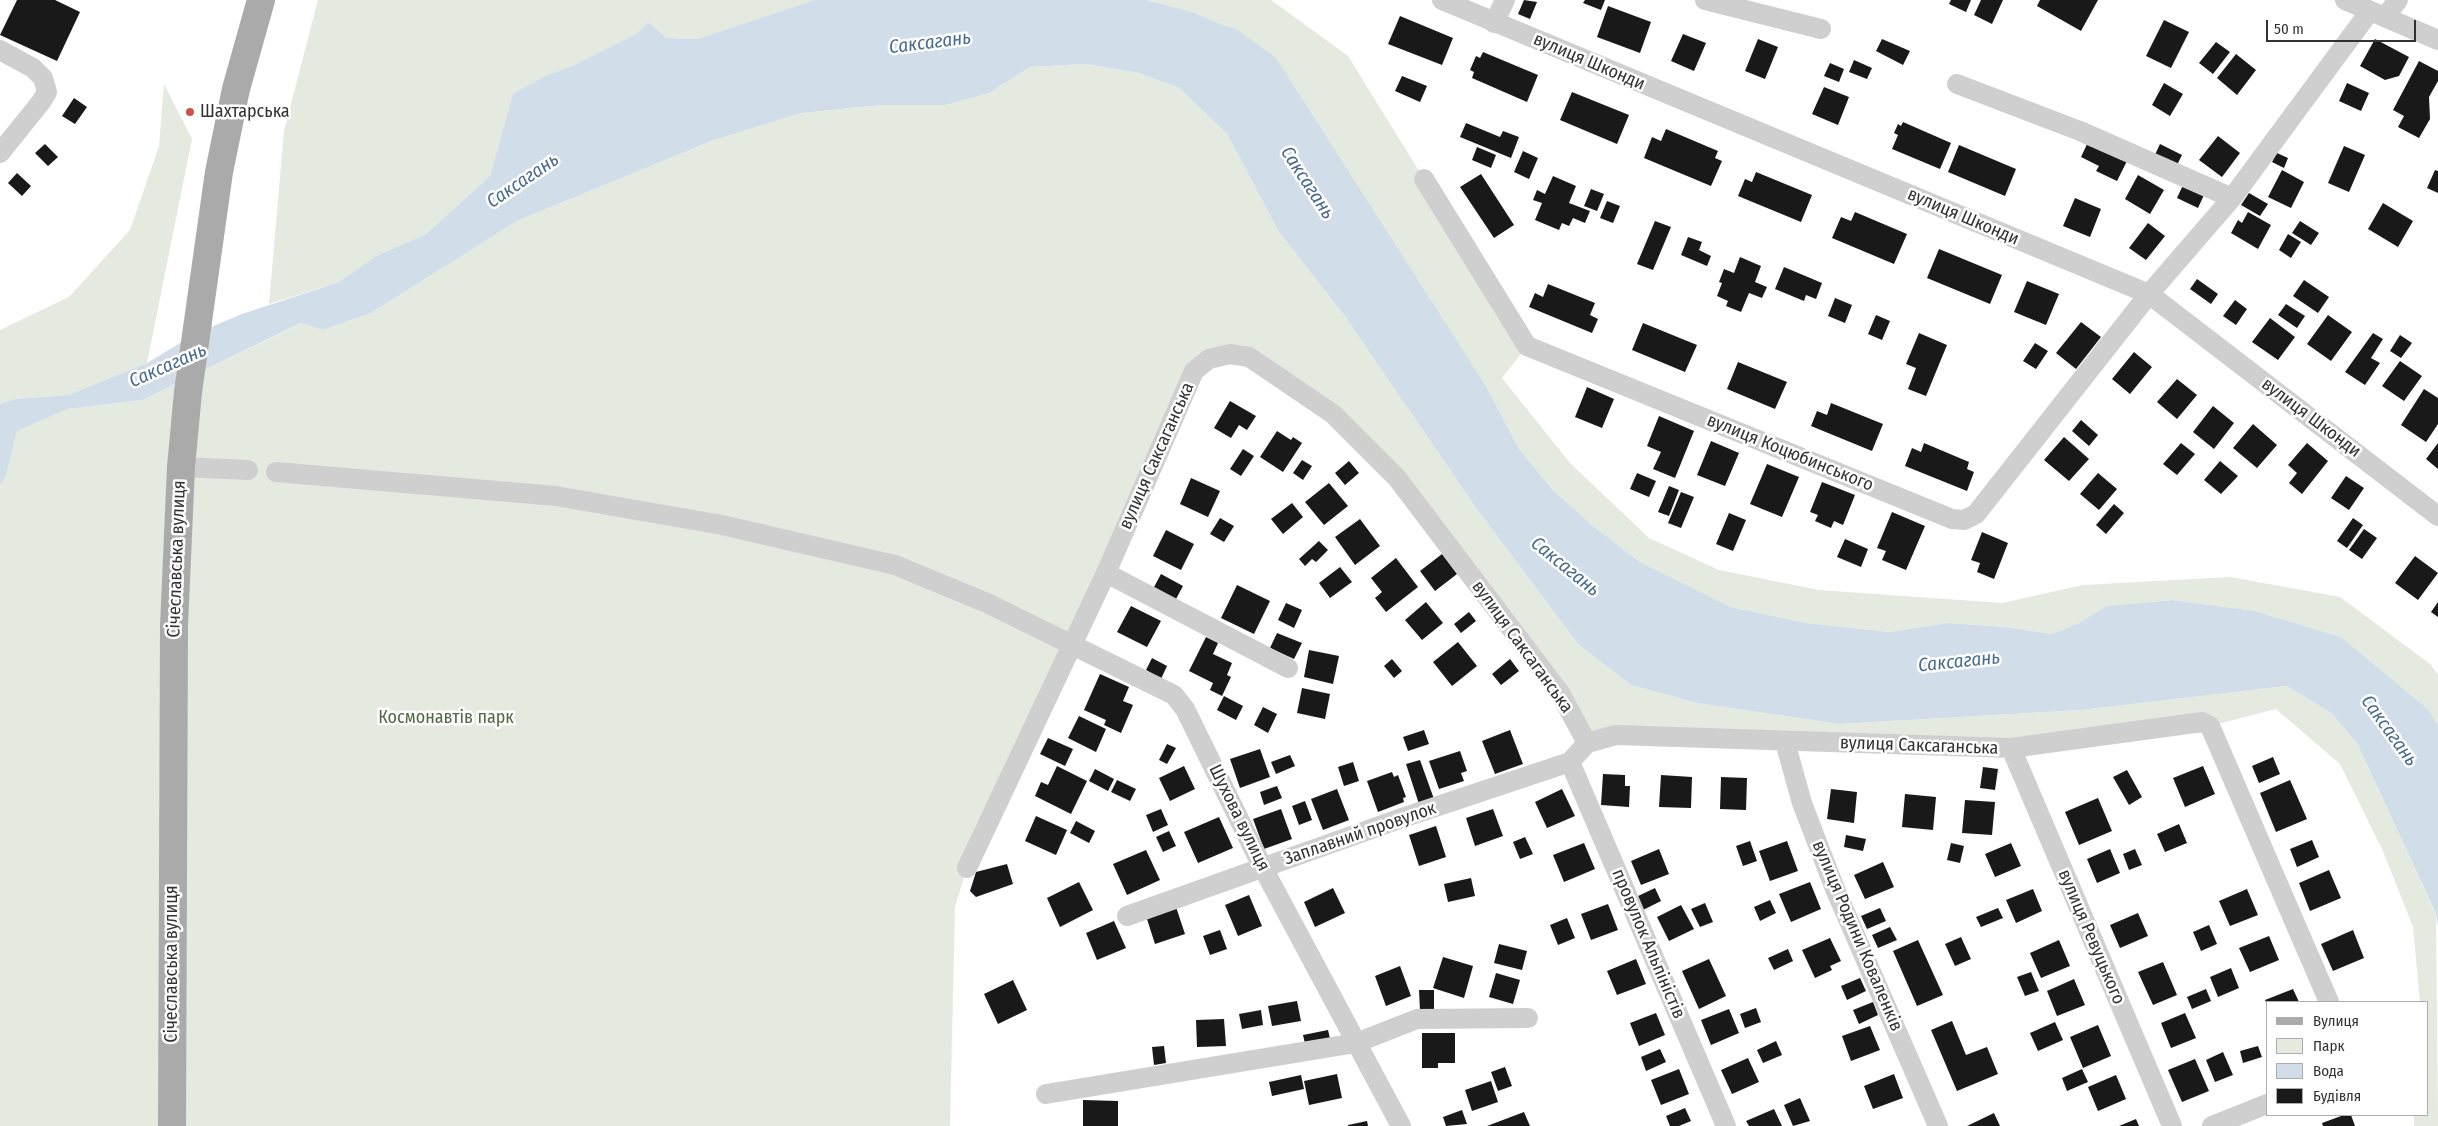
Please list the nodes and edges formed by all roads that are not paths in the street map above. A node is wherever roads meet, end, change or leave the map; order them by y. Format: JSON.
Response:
{"nodes":[{"id":1,"x":261,"y":0,"type":"edge"},
{"id":2,"x":1442,"y":0,"type":"edge"},
{"id":3,"x":1505,"y":0,"type":"edge"},
{"id":4,"x":1705,"y":0,"type":"edge"},
{"id":5,"x":2345,"y":0,"type":"edge"},
{"id":6,"x":2398,"y":0,"type":"edge"},
{"id":7,"x":2378,"y":14,"type":"junction"},
{"id":8,"x":1494,"y":22,"type":"junction"},
{"id":9,"x":1821,"y":29,"type":"dead end"},
{"id":10,"x":2438,"y":40,"type":"edge"},
{"id":11,"x":0,"y":50,"type":"edge"},
{"id":12,"x":1958,"y":84,"type":"dead end"},
{"id":13,"x":0,"y":153,"type":"edge"},
{"id":14,"x":1424,"y":179,"type":"dead end"},
{"id":15,"x":2232,"y":198,"type":"junction"},
{"id":16,"x":2149,"y":294,"type":"junction"},
{"id":17,"x":181,"y":466,"type":"junction"},
{"id":18,"x":248,"y":470,"type":"dead end"},
{"id":19,"x":276,"y":472,"type":"dead end"},
{"id":20,"x":2438,"y":516,"type":"edge"},
{"id":21,"x":1106,"y":573,"type":"junction"},
{"id":22,"x":1072,"y":644,"type":"junction"},
{"id":23,"x":1288,"y":668,"type":"dead end"},
{"id":24,"x":1785,"y":742,"type":"junction"},
{"id":25,"x":1587,"y":744,"type":"junction"},
{"id":26,"x":2011,"y":748,"type":"junction"},
{"id":27,"x":1570,"y":762,"type":"junction"},
{"id":28,"x":967,"y":868,"type":"dead end"},
{"id":29,"x":1263,"y":868,"type":"junction"},
{"id":30,"x":1127,"y":916,"type":"dead end"},
{"id":31,"x":2329,"y":1001,"type":"edge"},
{"id":32,"x":1528,"y":1018,"type":"dead end"},
{"id":33,"x":1356,"y":1043,"type":"junction"},
{"id":34,"x":1046,"y":1094,"type":"dead end"},
{"id":35,"x":2266,"y":1104,"type":"edge"},
{"id":36,"x":172,"y":1126,"type":"edge"},
{"id":37,"x":1401,"y":1126,"type":"edge"},
{"id":38,"x":1726,"y":1126,"type":"edge"},
{"id":39,"x":1938,"y":1126,"type":"edge"},
{"id":40,"x":2172,"y":1126,"type":"edge"},
{"id":41,"x":2212,"y":1126,"type":"edge"}],
"edges":[{"from":1,"to":17,"type":"main road","name":"Січеславська вулиця"},
{"from":2,"to":8,"type":"street","name":"вулиця Шконди"},
{"from":3,"to":8,"type":"street"},
{"from":4,"to":9,"type":"street"},
{"from":5,"to":7,"type":"street"},
{"from":6,"to":7,"type":"street","name":"вулиця Коцюбинського"},
{"from":7,"to":10,"type":"street"},
{"from":7,"to":15,"type":"street","name":"вулиця Коцюбинського"},
{"from":8,"to":16,"type":"street","name":"вулиця Шконди"},
{"from":11,"to":13,"type":"street"},
{"from":12,"to":15,"type":"street"},
{"from":14,"to":16,"type":"street","name":"вулиця Коцюбинського"},
{"from":15,"to":16,"type":"street","name":"вулиця Коцюбинського"},
{"from":16,"to":20,"type":"street","name":"вулиця Шконди"},
{"from":17,"to":18,"type":"street"},
{"from":17,"to":36,"type":"main road","name":"Січеславська вулиця"},
{"from":19,"to":22,"type":"street","name":"Шухова вулиця"},
{"from":21,"to":22,"type":"street","name":"вулиця Саксаганська"},
{"from":21,"to":23,"type":"street"},
{"from":21,"to":25,"type":"street","name":"вулиця Саксаганська"},
{"from":22,"to":28,"type":"street","name":"вулиця Саксаганська"},
{"from":22,"to":29,"type":"street","name":"Шухова вулиця"},
{"from":24,"to":25,"type":"street","name":"вулиця Саксаганська"},
{"from":24,"to":26,"type":"street","name":"вулиця Саксаганська"},
{"from":24,"to":39,"type":"street","name":"вулиця Родини Коваленків"},
{"from":25,"to":27,"type":"street","name":"Заплавний провулок"},
{"from":26,"to":31,"type":"street","name":"вулиця Саксаганська"},
{"from":26,"to":40,"type":"street","name":"вулиця Ревуцького"},
{"from":27,"to":29,"type":"street","name":"Заплавний провулок"},
{"from":27,"to":38,"type":"street","name":"провулок Альпіністів"},
{"from":29,"to":30,"type":"street","name":"Заплавний провулок"},
{"from":29,"to":33,"type":"street","name":"Шухова вулиця"},
{"from":32,"to":33,"type":"street"},
{"from":33,"to":34,"type":"street"},
{"from":33,"to":37,"type":"street","name":"Шухова вулиця"},
{"from":35,"to":41,"type":"street"}]}
